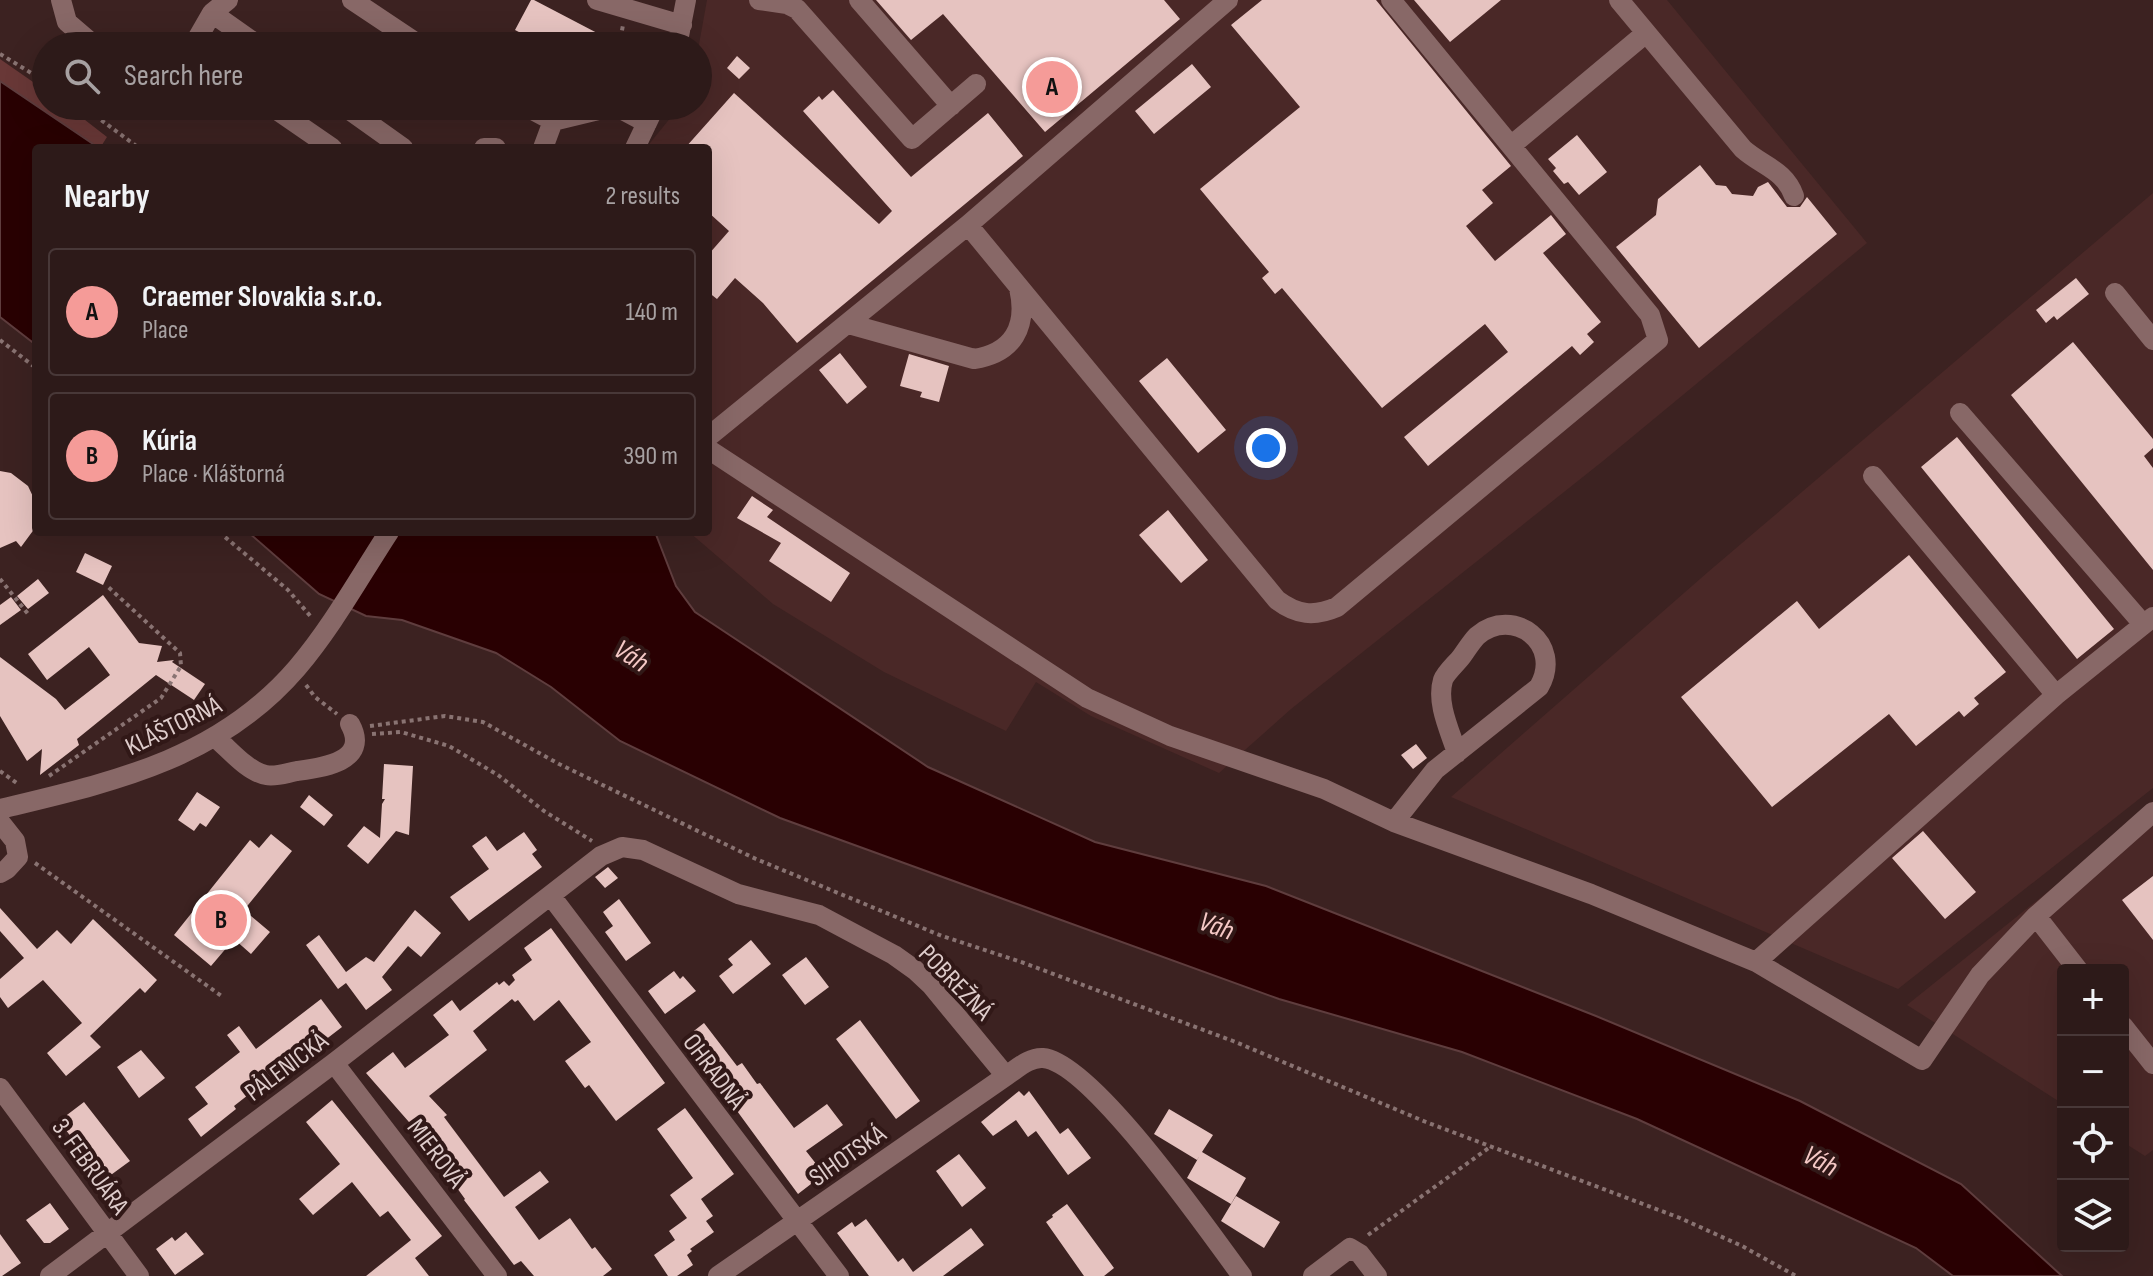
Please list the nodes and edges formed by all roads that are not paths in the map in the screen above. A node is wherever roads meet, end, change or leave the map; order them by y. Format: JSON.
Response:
{"nodes":[{"id":1,"x":61,"y":0,"type":"edge"},
{"id":2,"x":352,"y":0,"type":"edge"},
{"id":3,"x":597,"y":0,"type":"edge"},
{"id":4,"x":686,"y":0,"type":"edge"},
{"id":5,"x":759,"y":0,"type":"edge"},
{"id":6,"x":775,"y":0,"type":"edge"},
{"id":7,"x":859,"y":0,"type":"edge"},
{"id":8,"x":1391,"y":0,"type":"edge"},
{"id":9,"x":1619,"y":0,"type":"edge"},
{"id":10,"x":1226,"y":1,"type":"edge"},
{"id":11,"x":220,"y":7,"type":"edge"},
{"id":12,"x":682,"y":25,"type":"junction"},
{"id":13,"x":79,"y":32,"type":"edge"},
{"id":14,"x":203,"y":32,"type":"edge"},
{"id":15,"x":245,"y":32,"type":"edge"},
{"id":16,"x":400,"y":32,"type":"edge"},
{"id":17,"x":680,"y":32,"type":"edge"},
{"id":18,"x":1646,"y":33,"type":"junction"},
{"id":19,"x":976,"y":84,"type":"dead end"},
{"id":20,"x":951,"y":106,"type":"junction"},
{"id":21,"x":291,"y":120,"type":"edge"},
{"id":22,"x":364,"y":120,"type":"edge"},
{"id":23,"x":557,"y":120,"type":"edge"},
{"id":24,"x":649,"y":120,"type":"edge"},
{"id":25,"x":553,"y":121,"type":"joint"},
{"id":26,"x":326,"y":144,"type":"edge"},
{"id":27,"x":397,"y":144,"type":"edge"},
{"id":28,"x":544,"y":144,"type":"edge"},
{"id":29,"x":637,"y":144,"type":"edge"},
{"id":30,"x":1512,"y":145,"type":"junction"},
{"id":31,"x":1794,"y":196,"type":"dead end"},
{"id":32,"x":968,"y":225,"type":"junction"},
{"id":33,"x":1018,"y":288,"type":"junction"},
{"id":34,"x":2115,"y":293,"type":"dead end"},
{"id":35,"x":849,"y":324,"type":"junction"},
{"id":36,"x":2153,"y":340,"type":"edge"},
{"id":37,"x":1960,"y":413,"type":"dead end"},
{"id":38,"x":712,"y":434,"type":"edge"},
{"id":39,"x":712,"y":452,"type":"edge"},
{"id":40,"x":1873,"y":476,"type":"dead end"},
{"id":41,"x":386,"y":536,"type":"edge"},
{"id":42,"x":2148,"y":620,"type":"edge"},
{"id":43,"x":2056,"y":695,"type":"junction"},
{"id":44,"x":352,"y":728,"type":"road end"},
{"id":45,"x":216,"y":738,"type":"junction"},
{"id":46,"x":1457,"y":753,"type":"junction"},
{"id":47,"x":0,"y":809,"type":"edge"},
{"id":48,"x":2153,"y":812,"type":"edge"},
{"id":49,"x":0,"y":822,"type":"edge"},
{"id":50,"x":1394,"y":822,"type":"junction"},
{"id":51,"x":0,"y":873,"type":"edge"},
{"id":52,"x":551,"y":896,"type":"junction"},
{"id":53,"x":2036,"y":916,"type":"junction"},
{"id":54,"x":1756,"y":962,"type":"junction"},
{"id":55,"x":2073,"y":964,"type":"edge"},
{"id":56,"x":2129,"y":1034,"type":"edge"},
{"id":57,"x":334,"y":1063,"type":"junction"},
{"id":58,"x":2153,"y":1064,"type":"edge"},
{"id":59,"x":1006,"y":1076,"type":"junction"},
{"id":60,"x":0,"y":1088,"type":"edge"},
{"id":61,"x":796,"y":1222,"type":"junction"},
{"id":62,"x":108,"y":1233,"type":"junction"},
{"id":63,"x":50,"y":1276,"type":"edge"},
{"id":64,"x":139,"y":1276,"type":"edge"},
{"id":65,"x":497,"y":1276,"type":"edge"},
{"id":66,"x":718,"y":1276,"type":"edge"},
{"id":67,"x":839,"y":1276,"type":"edge"},
{"id":68,"x":1242,"y":1276,"type":"edge"},
{"id":69,"x":1313,"y":1276,"type":"edge"},
{"id":70,"x":1377,"y":1276,"type":"edge"}],
"edges":[{"from":1,"to":13,"type":"street"},
{"from":2,"to":16,"type":"street"},
{"from":3,"to":12,"type":"street"},
{"from":4,"to":12,"type":"street"},
{"from":5,"to":6,"type":"street"},
{"from":6,"to":20,"type":"street"},
{"from":7,"to":20,"type":"street"},
{"from":8,"to":30,"type":"street"},
{"from":9,"to":18,"type":"street"},
{"from":10,"to":32,"type":"street"},
{"from":11,"to":14,"type":"street"},
{"from":11,"to":15,"type":"street"},
{"from":12,"to":17,"type":"street"},
{"from":18,"to":30,"type":"street"},
{"from":18,"to":31,"type":"street"},
{"from":19,"to":20,"type":"street"},
{"from":21,"to":26,"type":"street"},
{"from":22,"to":27,"type":"street"},
{"from":23,"to":25,"type":"street"},
{"from":24,"to":29,"type":"street"},
{"from":25,"to":28,"type":"street"},
{"from":30,"to":33,"type":"street"},
{"from":32,"to":33,"type":"street"},
{"from":32,"to":35,"type":"street"},
{"from":33,"to":35,"type":"street"},
{"from":34,"to":36,"type":"street"},
{"from":35,"to":38,"type":"street"},
{"from":37,"to":42,"type":"street"},
{"from":39,"to":50,"type":"street"},
{"from":40,"to":43,"type":"street"},
{"from":41,"to":45,"type":"street","name":"KLÁŠTORNÁ"},
{"from":42,"to":43,"type":"street"},
{"from":43,"to":54,"type":"street"},
{"from":44,"to":45,"type":"street"},
{"from":45,"to":47,"type":"street","name":"KLÁŠTORNÁ"},
{"from":46,"to":46,"type":"street"},
{"from":46,"to":50,"type":"street"},
{"from":48,"to":53,"type":"street"},
{"from":49,"to":51,"type":"street"},
{"from":50,"to":54,"type":"street"},
{"from":52,"to":57,"type":"street","name":"PÁLENICKÁ"},
{"from":52,"to":59,"type":"street","name":"POBREŽNÁ"},
{"from":52,"to":61,"type":"street","name":"OHRADNÁ"},
{"from":53,"to":54,"type":"street"},
{"from":53,"to":55,"type":"street"},
{"from":56,"to":58,"type":"street"},
{"from":57,"to":62,"type":"street","name":"PÁLENICKÁ"},
{"from":57,"to":65,"type":"street","name":"MIEROVÁ"},
{"from":59,"to":61,"type":"street","name":"SIHOTSKÁ"},
{"from":59,"to":68,"type":"street"},
{"from":60,"to":62,"type":"street","name":"3. FEBRUÁRA"},
{"from":61,"to":66,"type":"street","name":"SIHOTSKÁ"},
{"from":61,"to":67,"type":"street","name":"OHRADNÁ"},
{"from":62,"to":63,"type":"street","name":"PÁLENICKÁ"},
{"from":62,"to":64,"type":"street","name":"3. FEBRUÁRA"},
{"from":69,"to":70,"type":"street"}]}
